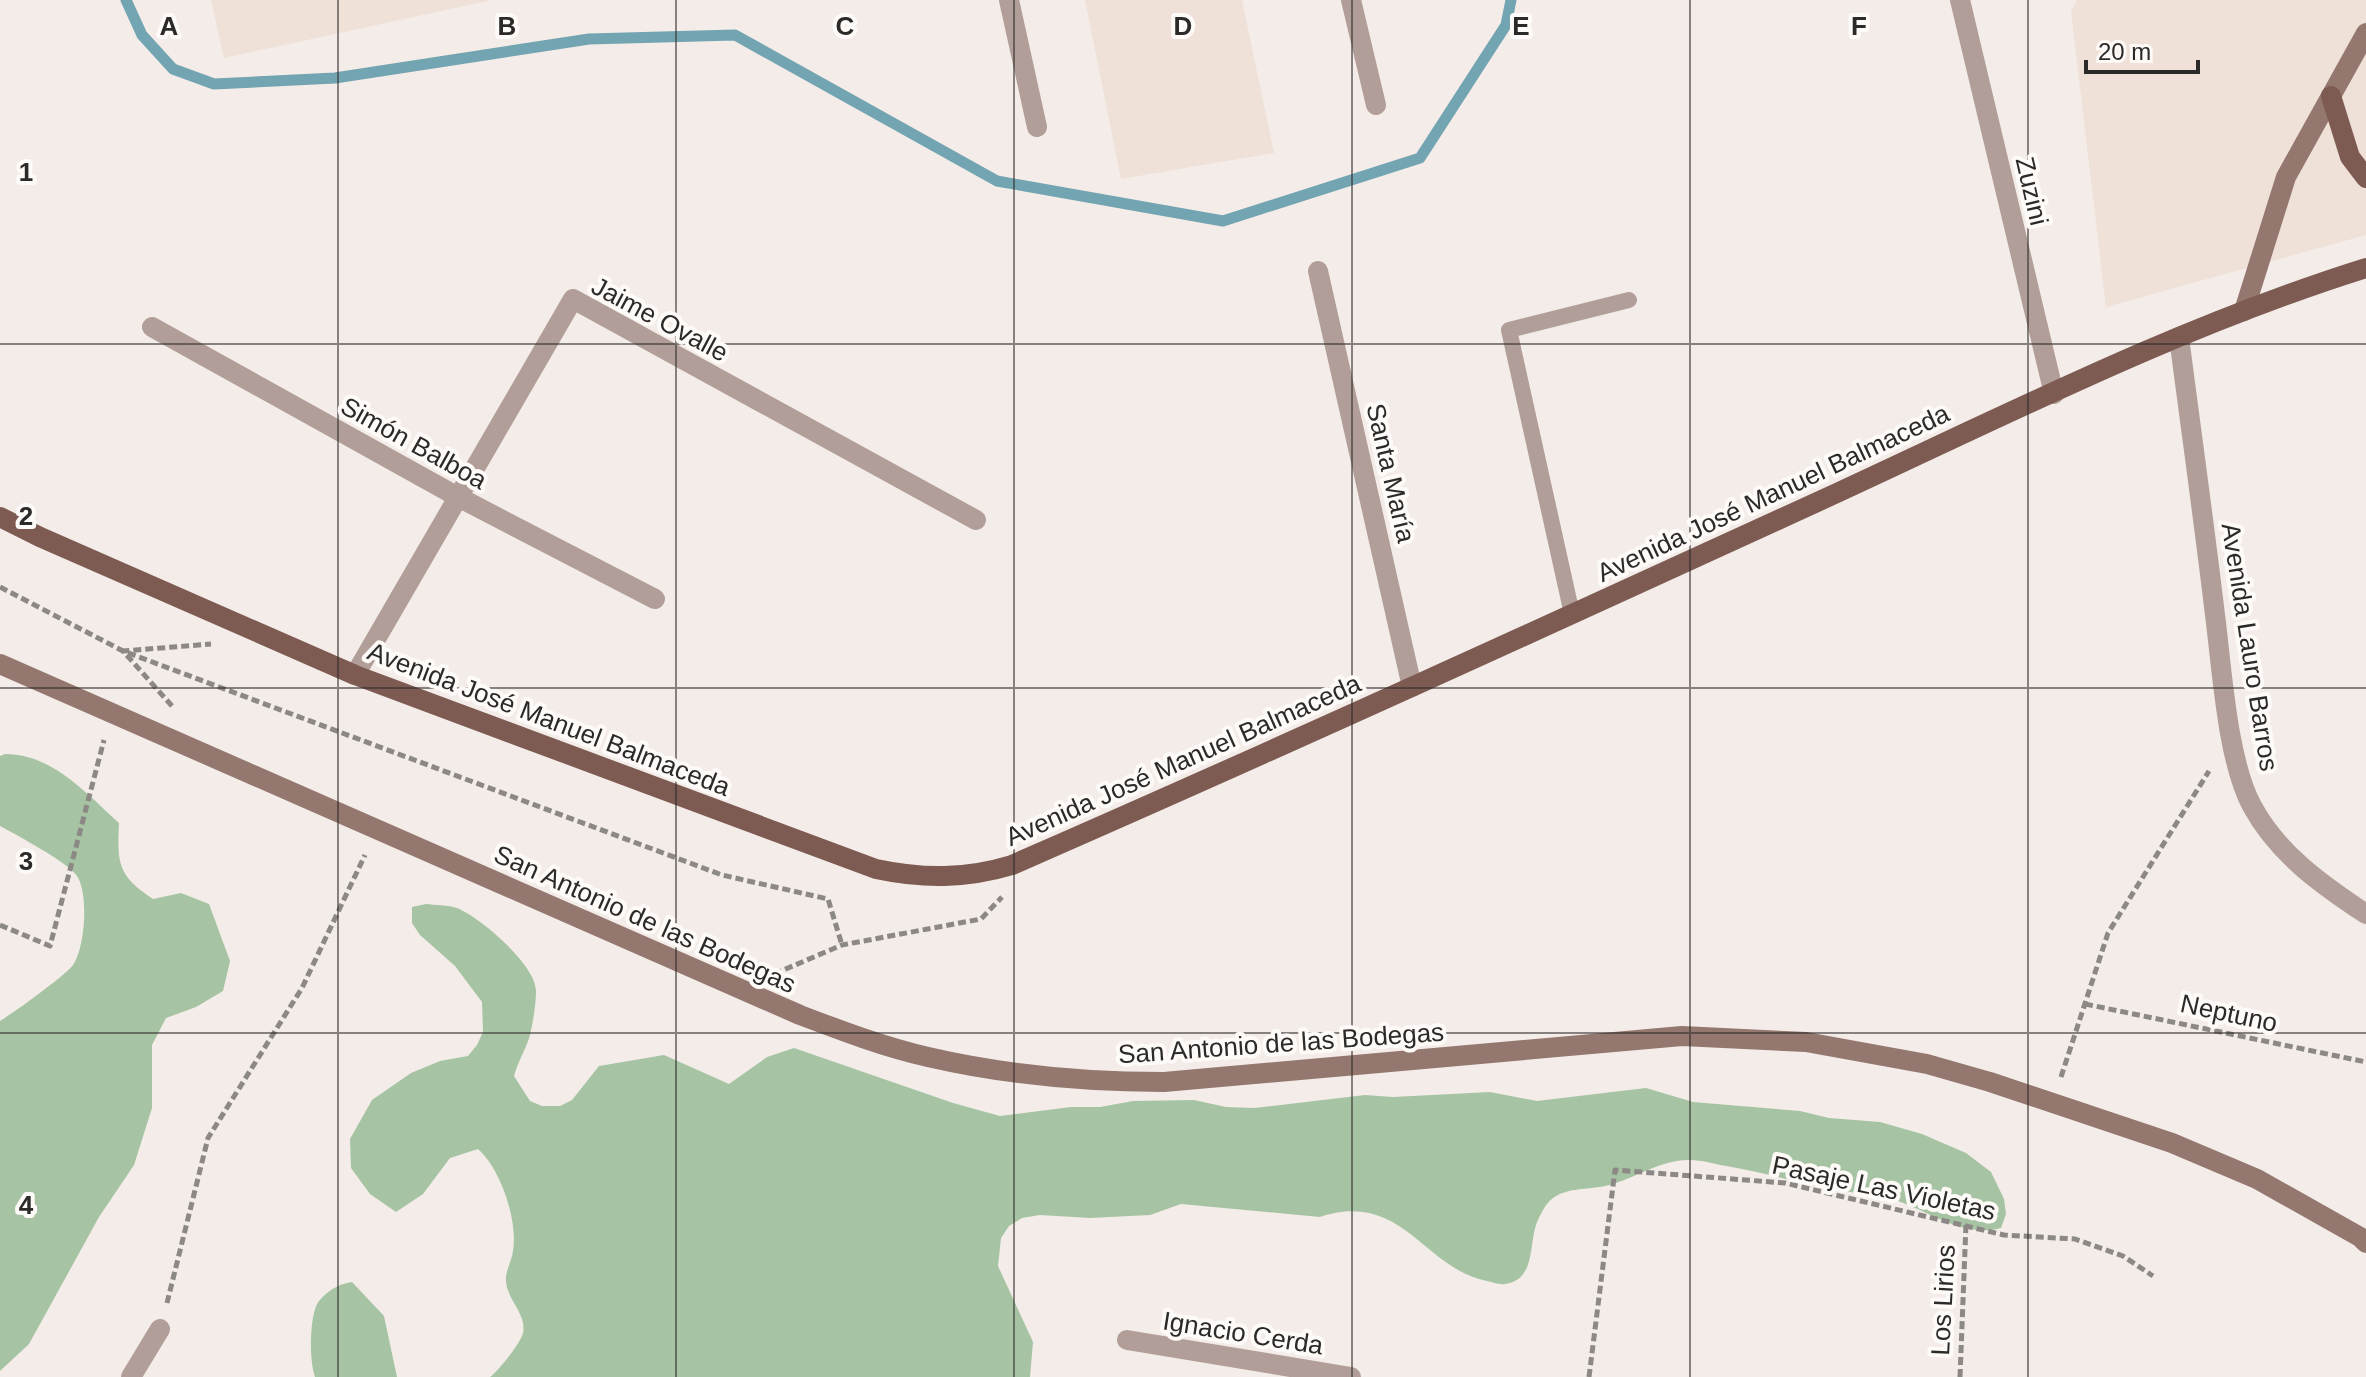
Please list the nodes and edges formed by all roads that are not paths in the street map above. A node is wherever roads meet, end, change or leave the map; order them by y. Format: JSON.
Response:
{"nodes":[{"id":1,"x":1009,"y":0,"type":"edge"},
{"id":2,"x":1351,"y":0,"type":"edge"},
{"id":3,"x":1960,"y":0,"type":"edge"},
{"id":4,"x":2366,"y":33,"type":"edge"},
{"id":5,"x":2331,"y":96,"type":"junction"},
{"id":6,"x":1376,"y":105,"type":"dead end"},
{"id":7,"x":1037,"y":127,"type":"dead end"},
{"id":8,"x":2366,"y":178,"type":"edge"},
{"id":9,"x":2366,"y":268,"type":"edge"},
{"id":10,"x":1318,"y":271,"type":"dead end"},
{"id":11,"x":1629,"y":300,"type":"dead end"},
{"id":12,"x":2244,"y":311,"type":"junction"},
{"id":13,"x":152,"y":327,"type":"dead end"},
{"id":14,"x":2179,"y":337,"type":"junction"},
{"id":15,"x":2054,"y":394,"type":"junction"},
{"id":16,"x":458,"y":497,"type":"junction"},
{"id":17,"x":0,"y":517,"type":"edge"},
{"id":18,"x":976,"y":520,"type":"dead end"},
{"id":19,"x":655,"y":599,"type":"dead end"},
{"id":20,"x":1572,"y":614,"type":"junction"},
{"id":21,"x":0,"y":664,"type":"edge"},
{"id":22,"x":355,"y":675,"type":"junction"},
{"id":23,"x":1412,"y":687,"type":"junction"},
{"id":24,"x":2366,"y":914,"type":"edge"},
{"id":25,"x":2366,"y":1243,"type":"edge"},
{"id":26,"x":160,"y":1329,"type":"road end"},
{"id":27,"x":1127,"y":1340,"type":"dead end"},
{"id":28,"x":131,"y":1377,"type":"edge"},
{"id":29,"x":1351,"y":1377,"type":"edge"}],
"edges":[{"from":1,"to":7,"type":"street"},
{"from":2,"to":6,"type":"street"},
{"from":3,"to":15,"type":"street","name":"Zuzini"},
{"from":4,"to":5,"type":"street"},
{"from":5,"to":8,"type":"main road"},
{"from":5,"to":12,"type":"street"},
{"from":9,"to":12,"type":"main road","name":"Avenida José Manuel Balmaceda"},
{"from":10,"to":23,"type":"street","name":"Santa María"},
{"from":11,"to":20,"type":"lane"},
{"from":12,"to":14,"type":"main road","name":"Avenida José Manuel Balmaceda"},
{"from":13,"to":16,"type":"street","name":"Simón Balboa"},
{"from":14,"to":15,"type":"main road","name":"Avenida José Manuel Balmaceda"},
{"from":14,"to":24,"type":"street","name":"Avenida Lauro Barros"},
{"from":15,"to":20,"type":"main road","name":"Avenida José Manuel Balmaceda"},
{"from":16,"to":18,"type":"street","name":"Jaime Ovalle"},
{"from":16,"to":19,"type":"street","name":"Simón Balboa"},
{"from":16,"to":22,"type":"street","name":"Jaime Ovalle"},
{"from":17,"to":22,"type":"main road","name":"Avenida José Manuel Balmaceda"},
{"from":20,"to":23,"type":"main road","name":"Avenida José Manuel Balmaceda"},
{"from":21,"to":25,"type":"street","name":"San Antonio de las Bodegas"},
{"from":22,"to":23,"type":"main road","name":"Avenida José Manuel Balmaceda"},
{"from":26,"to":28,"type":"street"},
{"from":27,"to":29,"type":"street","name":"Ignacio Cerda"}]}
